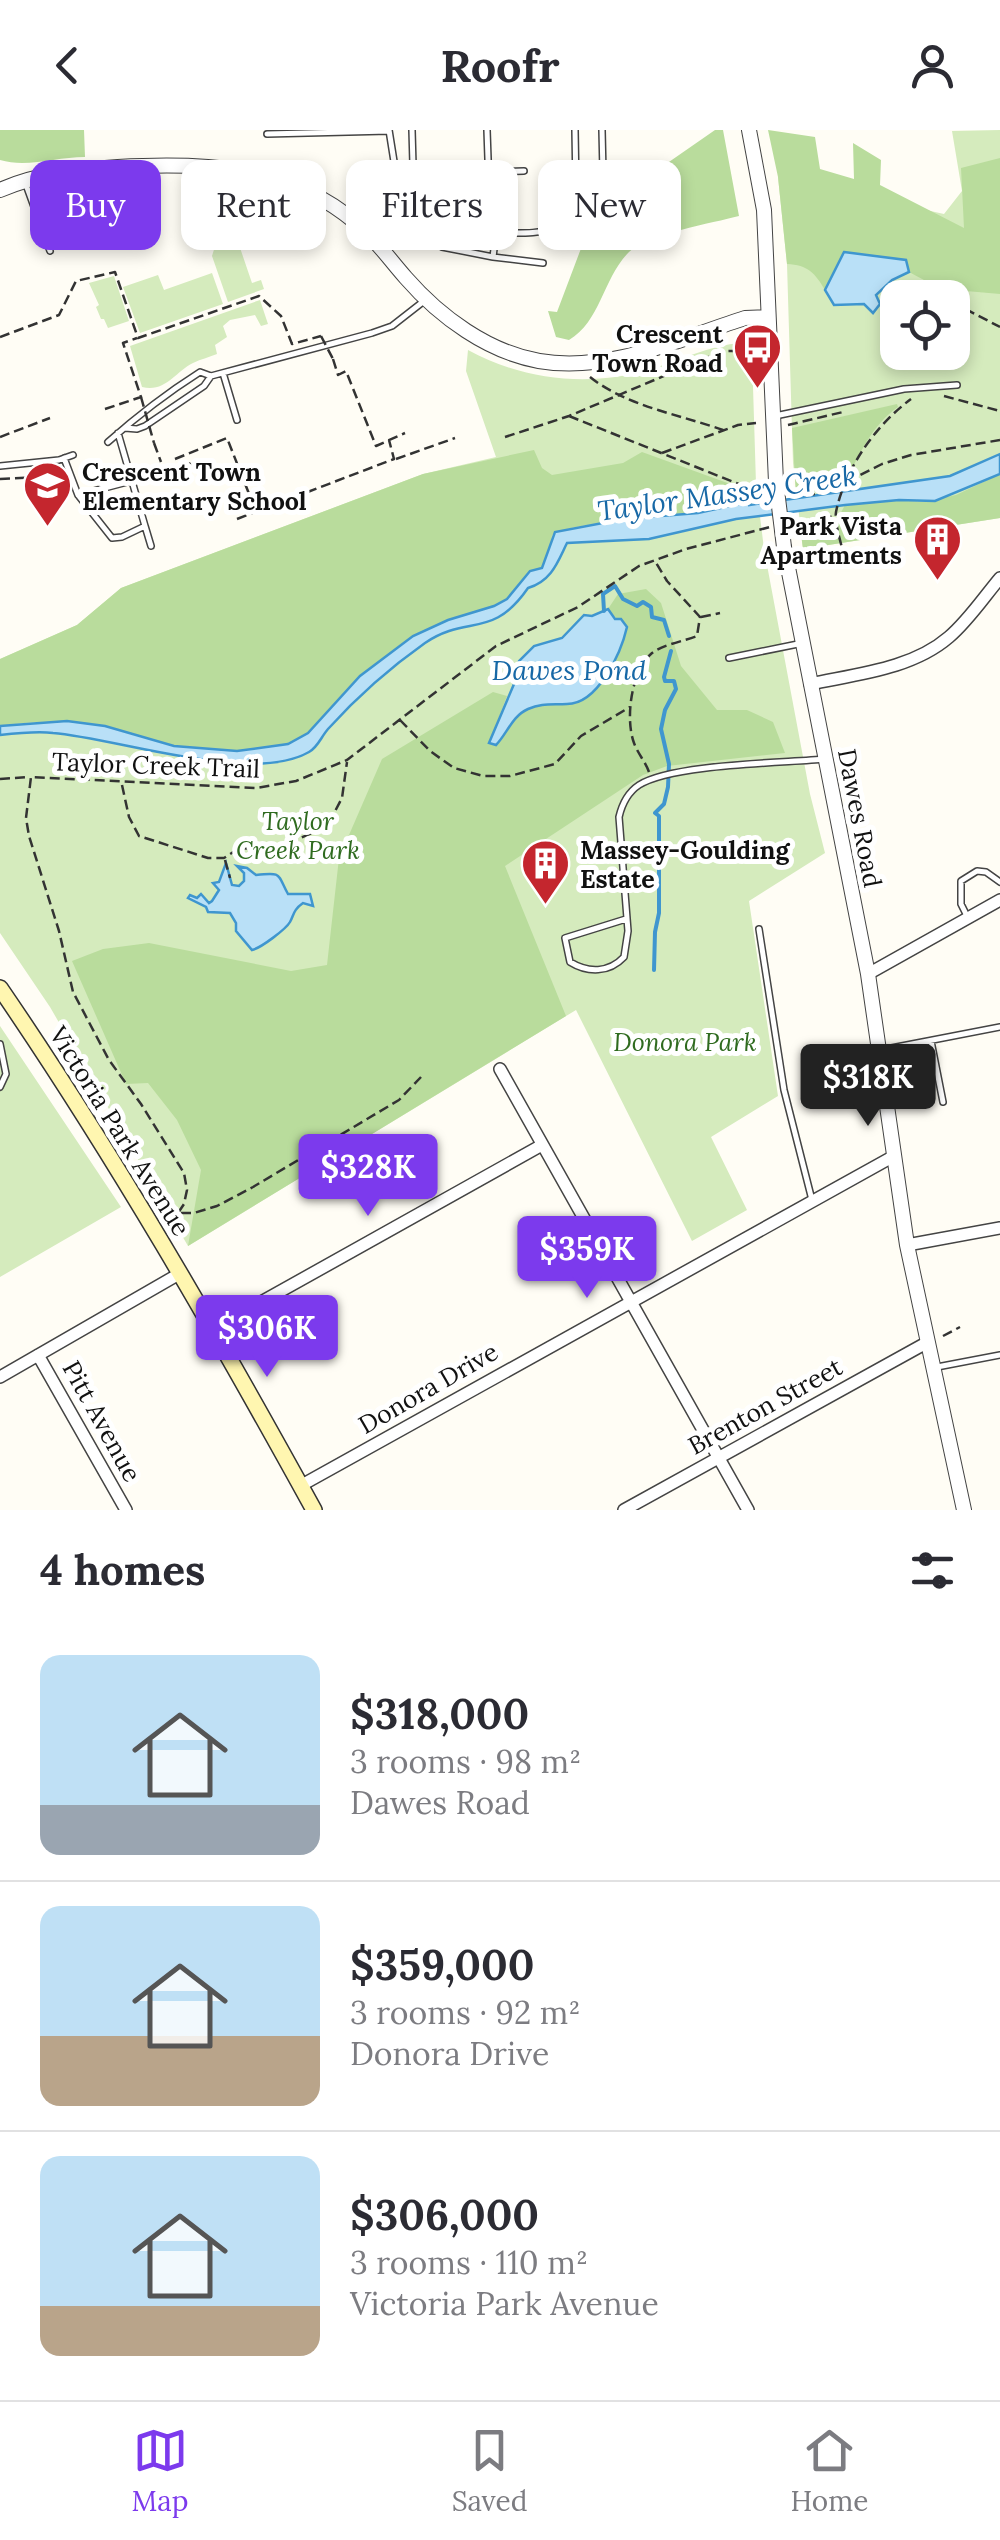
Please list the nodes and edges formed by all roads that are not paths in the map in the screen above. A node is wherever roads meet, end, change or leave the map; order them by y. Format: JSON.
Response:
{"nodes":[{"id":1,"x":390,"y":130,"type":"edge"},
{"id":2,"x":412,"y":130,"type":"edge"},
{"id":3,"x":487,"y":130,"type":"edge"},
{"id":4,"x":575,"y":130,"type":"edge"},
{"id":5,"x":602,"y":130,"type":"edge"},
{"id":6,"x":749,"y":130,"type":"edge"},
{"id":7,"x":268,"y":134,"type":"dead end"},
{"id":8,"x":394,"y":160,"type":"edge"},
{"id":9,"x":413,"y":160,"type":"edge"},
{"id":10,"x":488,"y":160,"type":"edge"},
{"id":11,"x":576,"y":160,"type":"edge"},
{"id":12,"x":603,"y":160,"type":"edge"},
{"id":13,"x":181,"y":168,"type":"edge"},
{"id":14,"x":518,"y":171,"type":"edge"},
{"id":15,"x":524,"y":171,"type":"dead end"},
{"id":16,"x":24,"y":180,"type":"junction"},
{"id":17,"x":0,"y":190,"type":"edge"},
{"id":18,"x":326,"y":201,"type":"edge"},
{"id":19,"x":461,"y":250,"type":"edge"},
{"id":20,"x":494,"y":250,"type":"edge"},
{"id":21,"x":50,"y":252,"type":"dead end"},
{"id":22,"x":493,"y":257,"type":"junction"},
{"id":23,"x":543,"y":263,"type":"dead end"},
{"id":24,"x":426,"y":299,"type":"junction"},
{"id":25,"x":768,"y":317,"type":"junction"},
{"id":26,"x":223,"y":373,"type":"junction"},
{"id":27,"x":211,"y":376,"type":"junction"},
{"id":28,"x":957,"y":385,"type":"dead end"},
{"id":29,"x":237,"y":420,"type":"dead end"},
{"id":30,"x":772,"y":421,"type":"junction"},
{"id":31,"x":122,"y":431,"type":"junction"},
{"id":32,"x":108,"y":442,"type":"dead end"},
{"id":33,"x":73,"y":455,"type":"dead end"},
{"id":34,"x":64,"y":458,"type":"junction"},
{"id":35,"x":0,"y":466,"type":"edge"},
{"id":36,"x":188,"y":466,"type":"dead end"},
{"id":37,"x":132,"y":481,"type":"junction"},
{"id":38,"x":78,"y":495,"type":"junction"},
{"id":39,"x":145,"y":526,"type":"junction"},
{"id":40,"x":151,"y":546,"type":"dead end"},
{"id":41,"x":1000,"y":578,"type":"edge"},
{"id":42,"x":802,"y":644,"type":"junction"},
{"id":43,"x":729,"y":658,"type":"dead end"},
{"id":44,"x":810,"y":684,"type":"junction"},
{"id":45,"x":825,"y":760,"type":"junction"},
{"id":46,"x":1000,"y":882,"type":"edge"},
{"id":47,"x":1000,"y":900,"type":"edge"},
{"id":48,"x":968,"y":917,"type":"junction"},
{"id":49,"x":626,"y":919,"type":"junction"},
{"id":50,"x":760,"y":929,"type":"dead end"},
{"id":51,"x":868,"y":974,"type":"junction"},
{"id":52,"x":0,"y":988,"type":"edge"},
{"id":53,"x":1000,"y":1028,"type":"edge"},
{"id":54,"x":931,"y":1041,"type":"junction"},
{"id":55,"x":0,"y":1044,"type":"edge"},
{"id":56,"x":878,"y":1051,"type":"junction"},
{"id":57,"x":500,"y":1068,"type":"dead end"},
{"id":58,"x":0,"y":1087,"type":"edge"},
{"id":59,"x":943,"y":1102,"type":"dead end"},
{"id":60,"x":542,"y":1144,"type":"junction"},
{"id":61,"x":894,"y":1156,"type":"junction"},
{"id":62,"x":812,"y":1200,"type":"junction"},
{"id":63,"x":1000,"y":1228,"type":"edge"},
{"id":64,"x":907,"y":1245,"type":"junction"},
{"id":65,"x":179,"y":1274,"type":"junction"},
{"id":66,"x":630,"y":1300,"type":"junction"},
{"id":67,"x":213,"y":1330,"type":"junction"},
{"id":68,"x":936,"y":1339,"type":"junction"},
{"id":69,"x":38,"y":1355,"type":"junction"},
{"id":70,"x":1000,"y":1355,"type":"edge"},
{"id":71,"x":934,"y":1367,"type":"junction"},
{"id":72,"x":0,"y":1377,"type":"edge"},
{"id":73,"x":719,"y":1458,"type":"junction"},
{"id":74,"x":300,"y":1486,"type":"junction"},
{"id":75,"x":126,"y":1510,"type":"edge"},
{"id":76,"x":314,"y":1510,"type":"edge"},
{"id":77,"x":624,"y":1510,"type":"edge"},
{"id":78,"x":748,"y":1510,"type":"edge"},
{"id":79,"x":964,"y":1510,"type":"edge"}],
"edges":[{"from":1,"to":7,"type":"lane"},
{"from":1,"to":8,"type":"lane"},
{"from":2,"to":9,"type":"lane"},
{"from":3,"to":10,"type":"lane"},
{"from":4,"to":11,"type":"lane"},
{"from":5,"to":12,"type":"lane"},
{"from":6,"to":25,"type":"street","name":"Dawes Road"},
{"from":13,"to":16,"type":"street"},
{"from":14,"to":15,"type":"lane"},
{"from":16,"to":17,"type":"street"},
{"from":16,"to":21,"type":"lane"},
{"from":18,"to":24,"type":"street"},
{"from":19,"to":22,"type":"lane"},
{"from":20,"to":22,"type":"lane"},
{"from":22,"to":23,"type":"lane"},
{"from":24,"to":25,"type":"street"},
{"from":24,"to":26,"type":"lane"},
{"from":25,"to":30,"type":"street","name":"Dawes Road"},
{"from":26,"to":27,"type":"lane"},
{"from":26,"to":29,"type":"lane"},
{"from":27,"to":31,"type":"lane"},
{"from":27,"to":31,"type":"lane"},
{"from":28,"to":30,"type":"lane"},
{"from":30,"to":42,"type":"street","name":"Dawes Road","bridge":true},
{"from":31,"to":32,"type":"lane"},
{"from":31,"to":37,"type":"lane"},
{"from":33,"to":34,"type":"lane"},
{"from":34,"to":35,"type":"lane"},
{"from":34,"to":38,"type":"lane"},
{"from":36,"to":37,"type":"lane"},
{"from":37,"to":38,"type":"lane"},
{"from":37,"to":39,"type":"lane"},
{"from":38,"to":39,"type":"lane"},
{"from":39,"to":40,"type":"lane"},
{"from":41,"to":44,"type":"street"},
{"from":42,"to":43,"type":"lane"},
{"from":42,"to":44,"type":"street","name":"Dawes Road"},
{"from":44,"to":45,"type":"street","name":"Dawes Road"},
{"from":45,"to":49,"type":"lane"},
{"from":45,"to":51,"type":"street","name":"Dawes Road"},
{"from":46,"to":48,"type":"lane"},
{"from":47,"to":48,"type":"street"},
{"from":48,"to":51,"type":"street"},
{"from":49,"to":49,"type":"lane"},
{"from":50,"to":62,"type":"lane"},
{"from":51,"to":56,"type":"street","name":"Dawes Road"},
{"from":52,"to":65,"type":"main road","name":"Victoria Park Avenue"},
{"from":53,"to":54,"type":"lane"},
{"from":54,"to":56,"type":"lane"},
{"from":54,"to":59,"type":"lane"},
{"from":55,"to":58,"type":"lane"},
{"from":56,"to":61,"type":"street","name":"Dawes Road"},
{"from":57,"to":60,"type":"street"},
{"from":60,"to":66,"type":"street"},
{"from":60,"to":67,"type":"street"},
{"from":61,"to":62,"type":"street","name":"Donora Drive"},
{"from":61,"to":64,"type":"street","name":"Dawes Road"},
{"from":62,"to":66,"type":"street","name":"Donora Drive"},
{"from":63,"to":64,"type":"street"},
{"from":64,"to":68,"type":"street","name":"Dawes Road"},
{"from":65,"to":67,"type":"main road","name":"Victoria Park Avenue"},
{"from":65,"to":69,"type":"street"},
{"from":66,"to":73,"type":"street"},
{"from":66,"to":74,"type":"street","name":"Donora Drive"},
{"from":67,"to":74,"type":"main road","name":"Victoria Park Avenue"},
{"from":68,"to":71,"type":"street","name":"Dawes Road"},
{"from":68,"to":73,"type":"street","name":"Brenton Street"},
{"from":69,"to":72,"type":"street"},
{"from":69,"to":75,"type":"street","name":"Pitt Avenue"},
{"from":70,"to":71,"type":"lane"},
{"from":71,"to":79,"type":"street","name":"Dawes Road"},
{"from":73,"to":77,"type":"street","name":"Brenton Street"},
{"from":73,"to":78,"type":"street"},
{"from":74,"to":76,"type":"main road","name":"Victoria Park Avenue"}]}
